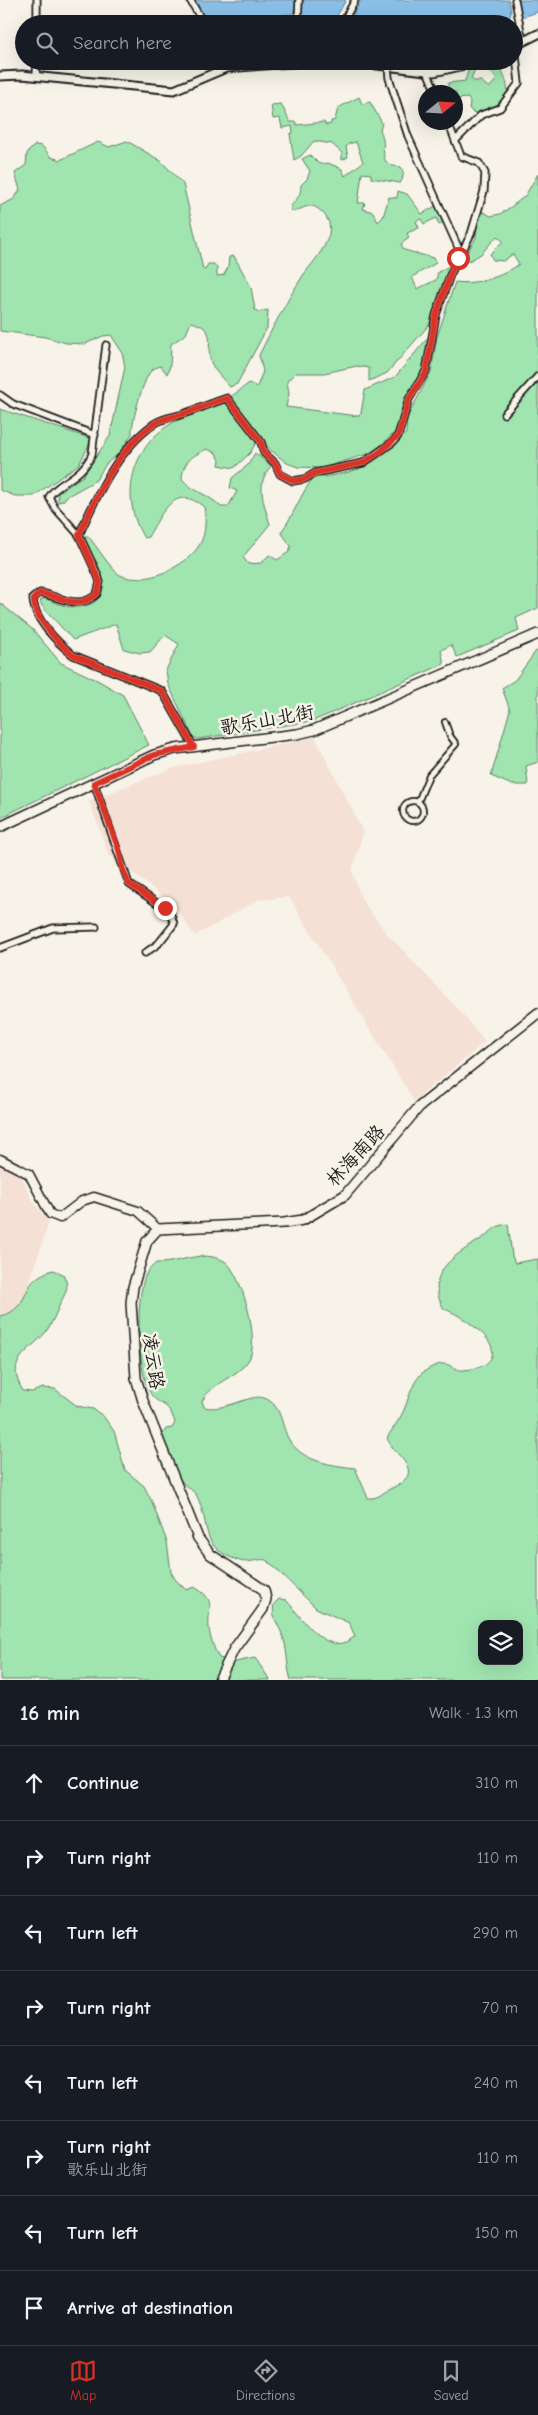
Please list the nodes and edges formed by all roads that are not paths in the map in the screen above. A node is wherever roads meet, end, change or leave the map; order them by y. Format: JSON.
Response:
{"nodes":[{"id":1,"x":37,"y":0,"type":"edge"},
{"id":2,"x":190,"y":0,"type":"edge"},
{"id":3,"x":299,"y":0,"type":"edge"},
{"id":4,"x":355,"y":0,"type":"edge"},
{"id":5,"x":515,"y":0,"type":"edge"},
{"id":6,"x":37,"y":15,"type":"edge"},
{"id":7,"x":199,"y":15,"type":"edge"},
{"id":8,"x":298,"y":15,"type":"edge"},
{"id":9,"x":347,"y":15,"type":"edge"},
{"id":10,"x":516,"y":15,"type":"edge"},
{"id":11,"x":538,"y":34,"type":"edge"},
{"id":12,"x":523,"y":42,"type":"edge"},
{"id":13,"x":36,"y":70,"type":"edge"},
{"id":14,"x":216,"y":70,"type":"edge"},
{"id":15,"x":388,"y":70,"type":"edge"},
{"id":16,"x":416,"y":70,"type":"edge"},
{"id":17,"x":443,"y":70,"type":"edge"},
{"id":18,"x":517,"y":70,"type":"edge"},
{"id":19,"x":427,"y":71,"type":"junction"},
{"id":20,"x":0,"y":76,"type":"edge"},
{"id":21,"x":36,"y":76,"type":"junction"},
{"id":22,"x":433,"y":85,"type":"edge"},
{"id":23,"x":451,"y":130,"type":"edge"},
{"id":24,"x":455,"y":141,"type":"junction"},
{"id":25,"x":458,"y":258,"type":"junction"},
{"id":26,"x":106,"y":346,"type":"dead end"},
{"id":27,"x":538,"y":376,"type":"edge"},
{"id":28,"x":0,"y":396,"type":"edge"},
{"id":29,"x":504,"y":414,"type":"dead end"},
{"id":30,"x":95,"y":435,"type":"junction"},
{"id":31,"x":79,"y":535,"type":"junction"},
{"id":32,"x":538,"y":634,"type":"edge"},
{"id":33,"x":445,"y":722,"type":"dead end"},
{"id":34,"x":194,"y":747,"type":"junction"},
{"id":35,"x":94,"y":783,"type":"junction"},
{"id":36,"x":418,"y":802,"type":"junction"},
{"id":37,"x":0,"y":827,"type":"edge"},
{"id":38,"x":96,"y":926,"type":"dead end"},
{"id":39,"x":0,"y":948,"type":"edge"},
{"id":40,"x":145,"y":954,"type":"dead end"},
{"id":41,"x":538,"y":1013,"type":"edge"},
{"id":42,"x":0,"y":1159,"type":"edge"},
{"id":43,"x":158,"y":1228,"type":"junction"},
{"id":44,"x":219,"y":1680,"type":"edge"}],
"edges":[{"from":1,"to":6,"type":"street"},
{"from":2,"to":7,"type":"street"},
{"from":3,"to":8,"type":"street"},
{"from":4,"to":9,"type":"street"},
{"from":5,"to":10,"type":"street"},
{"from":11,"to":12,"type":"street"},
{"from":13,"to":21,"type":"street"},
{"from":14,"to":21,"type":"street"},
{"from":15,"to":25,"type":"street"},
{"from":16,"to":19,"type":"street"},
{"from":17,"to":19,"type":"street"},
{"from":18,"to":24,"type":"street"},
{"from":19,"to":22,"type":"street"},
{"from":20,"to":21,"type":"street"},
{"from":23,"to":24,"type":"street"},
{"from":24,"to":25,"type":"street"},
{"from":25,"to":31,"type":"street"},
{"from":26,"to":30,"type":"street"},
{"from":27,"to":29,"type":"street"},
{"from":28,"to":30,"type":"street"},
{"from":30,"to":31,"type":"street"},
{"from":31,"to":34,"type":"street"},
{"from":32,"to":34,"type":"main road","name":"歌乐山北街"},
{"from":33,"to":36,"type":"street"},
{"from":34,"to":35,"type":"main road","name":"歌乐山北街"},
{"from":35,"to":37,"type":"main road","name":"歌乐山北街"},
{"from":35,"to":40,"type":"street"},
{"from":36,"to":36,"type":"street"},
{"from":38,"to":39,"type":"street"},
{"from":41,"to":43,"type":"main road","name":"林海南路"},
{"from":42,"to":43,"type":"main road"},
{"from":43,"to":44,"type":"main road","name":"凌云路"}]}
